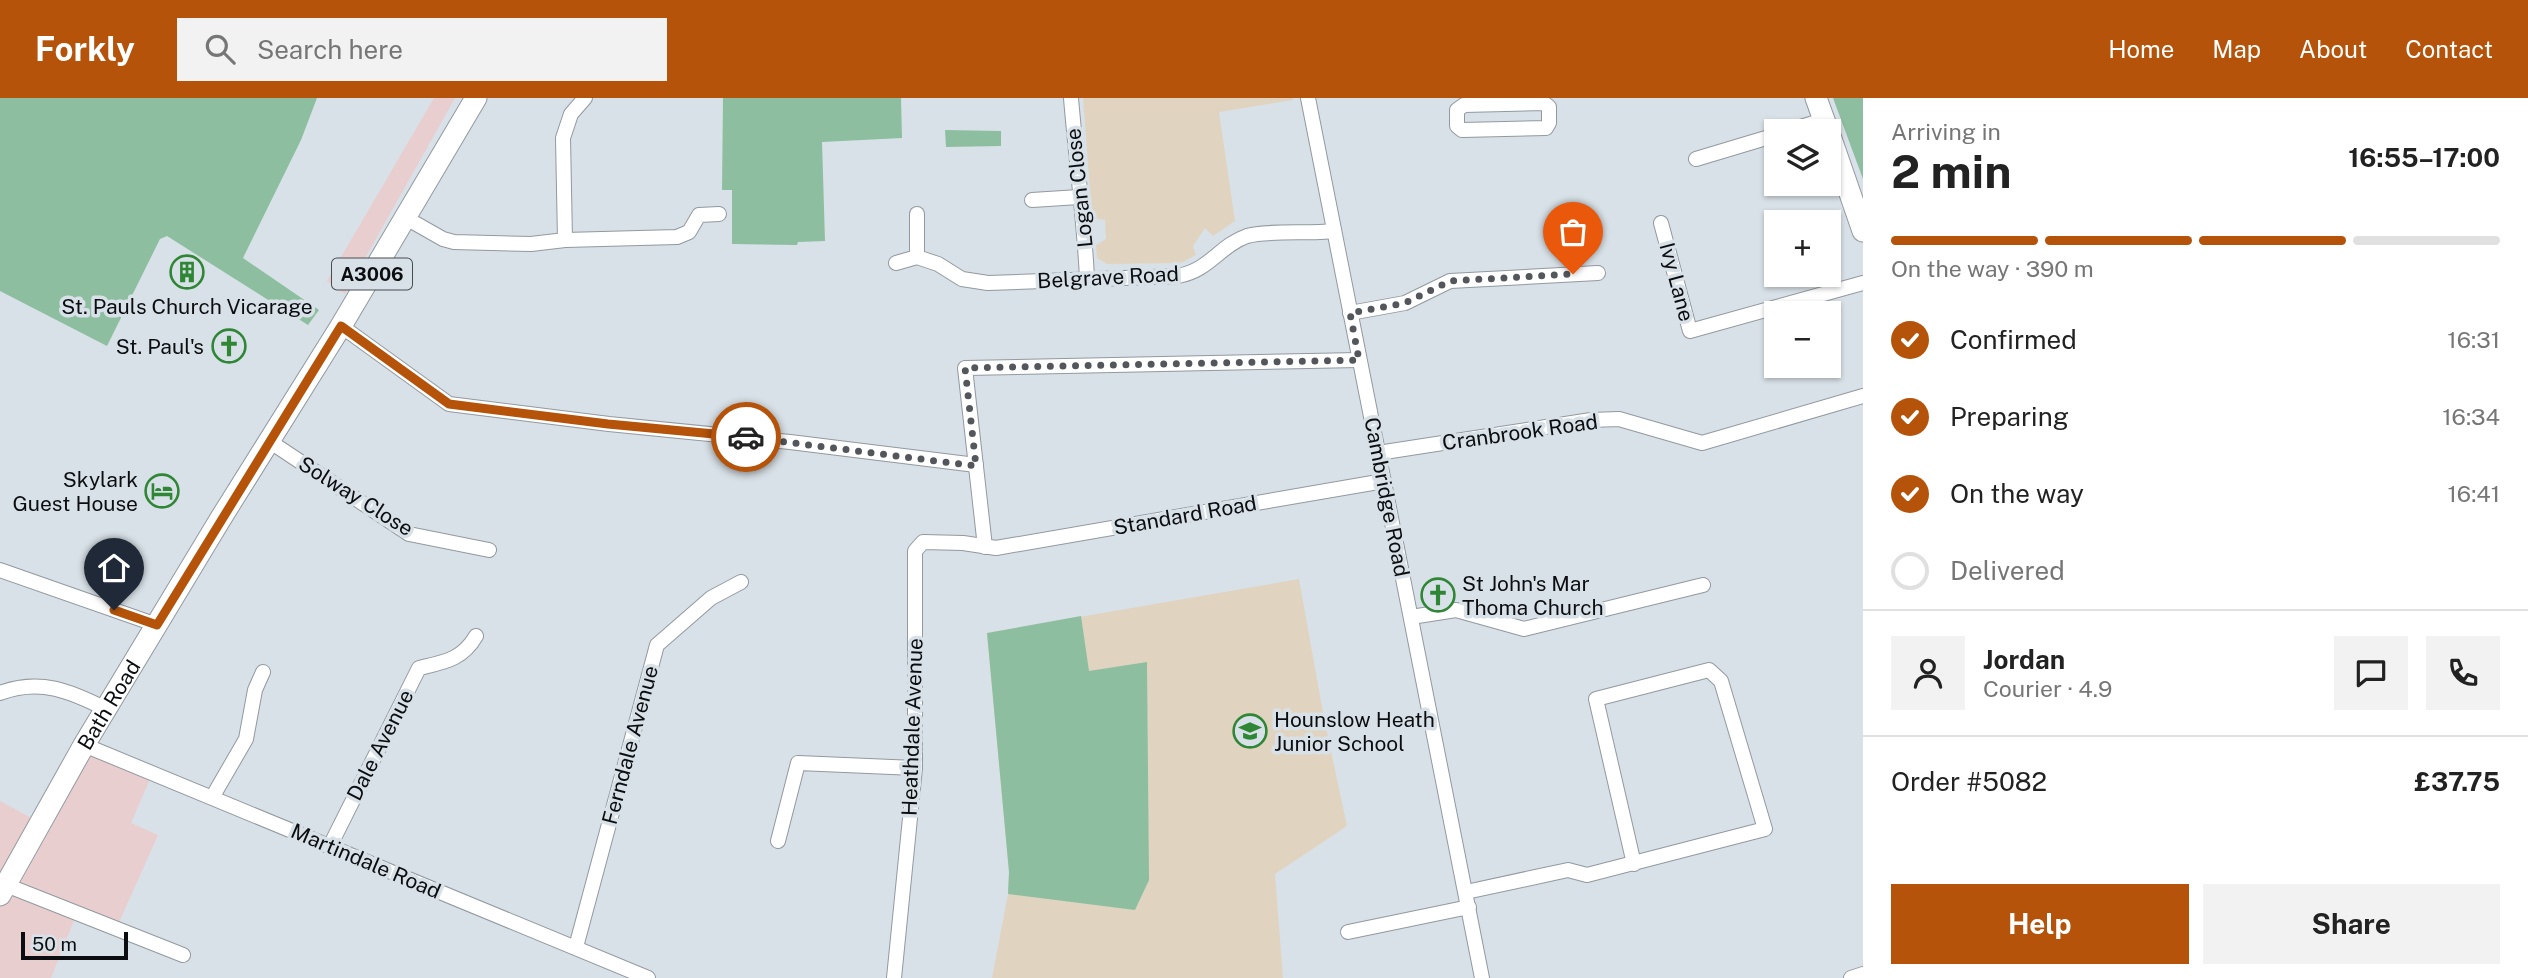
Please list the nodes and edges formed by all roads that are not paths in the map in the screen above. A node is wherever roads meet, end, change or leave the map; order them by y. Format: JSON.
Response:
{"nodes":[{"id":1,"x":476,"y":98,"type":"edge"},
{"id":2,"x":490,"y":98,"type":"edge"},
{"id":3,"x":585,"y":98,"type":"edge"},
{"id":4,"x":1071,"y":98,"type":"edge"},
{"id":5,"x":1308,"y":98,"type":"edge"},
{"id":6,"x":1816,"y":98,"type":"edge"},
{"id":7,"x":1496,"y":101,"type":"edge"},
{"id":8,"x":1824,"y":119,"type":"edge"},
{"id":9,"x":1503,"y":130,"type":"junction"},
{"id":10,"x":1764,"y":139,"type":"edge"},
{"id":11,"x":1696,"y":159,"type":"dead end"},
{"id":12,"x":441,"y":160,"type":"junction"},
{"id":13,"x":1841,"y":168,"type":"edge"},
{"id":14,"x":1079,"y":197,"type":"junction"},
{"id":15,"x":1032,"y":200,"type":"dead end"},
{"id":16,"x":719,"y":214,"type":"dead end"},
{"id":17,"x":917,"y":215,"type":"dead end"},
{"id":18,"x":405,"y":218,"type":"junction"},
{"id":19,"x":1661,"y":223,"type":"dead end"},
{"id":20,"x":1334,"y":231,"type":"junction"},
{"id":21,"x":1863,"y":231,"type":"edge"},
{"id":22,"x":565,"y":240,"type":"junction"},
{"id":23,"x":917,"y":257,"type":"junction"},
{"id":24,"x":896,"y":263,"type":"dead end"},
{"id":25,"x":1598,"y":273,"type":"dead end"},
{"id":26,"x":1087,"y":278,"type":"junction"},
{"id":27,"x":1863,"y":283,"type":"edge"},
{"id":28,"x":1350,"y":313,"type":"junction"},
{"id":29,"x":341,"y":326,"type":"junction"},
{"id":30,"x":1359,"y":360,"type":"junction"},
{"id":31,"x":1863,"y":396,"type":"edge"},
{"id":32,"x":268,"y":441,"type":"junction"},
{"id":33,"x":1378,"y":453,"type":"junction"},
{"id":34,"x":976,"y":466,"type":"junction"},
{"id":35,"x":1384,"y":481,"type":"junction"},
{"id":36,"x":985,"y":547,"type":"junction"},
{"id":37,"x":489,"y":550,"type":"dead end"},
{"id":38,"x":0,"y":570,"type":"edge"},
{"id":39,"x":741,"y":582,"type":"dead end"},
{"id":40,"x":1703,"y":585,"type":"dead end"},
{"id":41,"x":1411,"y":617,"type":"junction"},
{"id":42,"x":157,"y":625,"type":"junction"},
{"id":43,"x":476,"y":636,"type":"dead end"},
{"id":44,"x":263,"y":672,"type":"dead end"},
{"id":45,"x":0,"y":693,"type":"edge"},
{"id":46,"x":106,"y":709,"type":"junction"},
{"id":47,"x":84,"y":745,"type":"junction"},
{"id":48,"x":915,"y":768,"type":"junction"},
{"id":49,"x":212,"y":796,"type":"junction"},
{"id":50,"x":778,"y":841,"type":"dead end"},
{"id":51,"x":330,"y":846,"type":"junction"},
{"id":52,"x":1634,"y":864,"type":"junction"},
{"id":53,"x":3,"y":890,"type":"edge"},
{"id":54,"x":1466,"y":891,"type":"junction"},
{"id":55,"x":1469,"y":907,"type":"junction"},
{"id":56,"x":1348,"y":932,"type":"dead end"},
{"id":57,"x":576,"y":947,"type":"junction"},
{"id":58,"x":183,"y":955,"type":"dead end"},
{"id":59,"x":1863,"y":974,"type":"edge"},
{"id":60,"x":648,"y":978,"type":"edge"},
{"id":61,"x":894,"y":978,"type":"edge"},
{"id":62,"x":1482,"y":978,"type":"edge"},
{"id":63,"x":1851,"y":978,"type":"edge"}],
"edges":[{"from":1,"to":12,"type":"main road","name":"Bath Road","number":"A3006"},
{"from":2,"to":12,"type":"main road","name":"Bath Road","number":"A3006"},
{"from":3,"to":22,"type":"street"},
{"from":4,"to":14,"type":"street","name":"Logan Close"},
{"from":5,"to":20,"type":"street","name":"Cambridge Road"},
{"from":6,"to":8,"type":"main road"},
{"from":7,"to":9,"type":"street"},
{"from":7,"to":9,"type":"street"},
{"from":7,"to":9,"type":"street"},
{"from":10,"to":11,"type":"street"},
{"from":12,"to":18,"type":"main road","name":"Bath Road","number":"A3006"},
{"from":13,"to":21,"type":"main road"},
{"from":14,"to":15,"type":"street"},
{"from":14,"to":26,"type":"street","name":"Logan Close"},
{"from":16,"to":22,"type":"street"},
{"from":17,"to":23,"type":"street"},
{"from":18,"to":22,"type":"street"},
{"from":18,"to":29,"type":"main road","name":"Bath Road","number":"A3006"},
{"from":19,"to":27,"type":"street","name":"Ivy Lane"},
{"from":20,"to":26,"type":"street","name":"Belgrave Road"},
{"from":20,"to":28,"type":"street","name":"Cambridge Road"},
{"from":23,"to":24,"type":"street"},
{"from":23,"to":26,"type":"street","name":"Belgrave Road"},
{"from":25,"to":28,"type":"street"},
{"from":28,"to":30,"type":"street","name":"Cambridge Road"},
{"from":29,"to":32,"type":"main road","name":"Bath Road","number":"A3006"},
{"from":29,"to":34,"type":"street"},
{"from":30,"to":33,"type":"street","name":"Cambridge Road"},
{"from":30,"to":34,"type":"street"},
{"from":31,"to":33,"type":"street","name":"Cranbrook Road"},
{"from":32,"to":37,"type":"street","name":"Solway Close"},
{"from":32,"to":42,"type":"main road","name":"Bath Road","number":"A3006"},
{"from":33,"to":35,"type":"street","name":"Cambridge Road"},
{"from":34,"to":36,"type":"street"},
{"from":35,"to":36,"type":"street","name":"Standard Road"},
{"from":35,"to":41,"type":"street","name":"Cambridge Road"},
{"from":36,"to":48,"type":"street","name":"Heathdale Avenue"},
{"from":38,"to":42,"type":"street"},
{"from":39,"to":57,"type":"street","name":"Ferndale Avenue"},
{"from":40,"to":41,"type":"street"},
{"from":41,"to":54,"type":"street","name":"Cambridge Road"},
{"from":42,"to":46,"type":"main road","name":"Bath Road","number":"A3006"},
{"from":43,"to":51,"type":"street","name":"Dale Avenue"},
{"from":44,"to":49,"type":"street"},
{"from":45,"to":46,"type":"street"},
{"from":46,"to":47,"type":"main road","name":"Bath Road","number":"A3006"},
{"from":47,"to":49,"type":"street","name":"Martindale Road"},
{"from":47,"to":53,"type":"main road","name":"Bath Road","number":"A3006"},
{"from":48,"to":50,"type":"street"},
{"from":48,"to":61,"type":"street","name":"Heathdale Avenue"},
{"from":49,"to":51,"type":"street","name":"Martindale Road"},
{"from":51,"to":57,"type":"street","name":"Martindale Road"},
{"from":52,"to":52,"type":"street"},
{"from":52,"to":54,"type":"street"},
{"from":53,"to":58,"type":"street"},
{"from":54,"to":55,"type":"street","name":"Cambridge Road"},
{"from":55,"to":56,"type":"street"},
{"from":55,"to":62,"type":"street","name":"Cambridge Road"},
{"from":57,"to":60,"type":"street","name":"Martindale Road"},
{"from":59,"to":63,"type":"street"}]}
